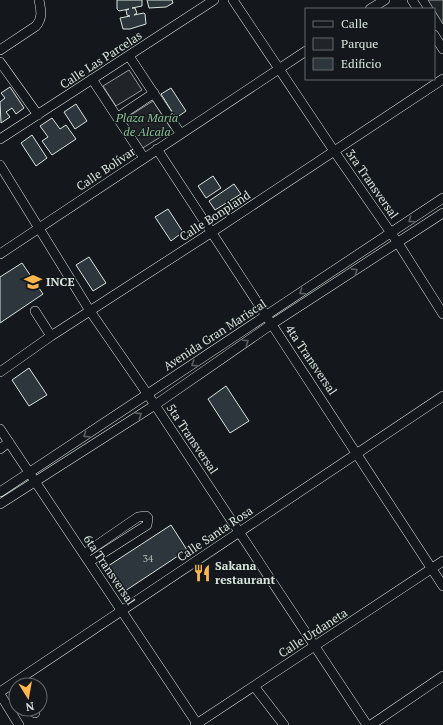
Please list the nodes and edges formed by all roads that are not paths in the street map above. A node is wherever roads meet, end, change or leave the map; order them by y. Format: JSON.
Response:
{"nodes":[{"id":1,"x":39,"y":0,"type":"edge"},
{"id":2,"x":214,"y":0,"type":"edge"},
{"id":3,"x":232,"y":0,"type":"edge"},
{"id":4,"x":385,"y":0,"type":"edge"},
{"id":5,"x":372,"y":8,"type":"edge"},
{"id":6,"x":435,"y":37,"type":"edge"},
{"id":7,"x":443,"y":49,"type":"edge"},
{"id":8,"x":0,"y":50,"type":"edge"},
{"id":9,"x":305,"y":52,"type":"edge"},
{"id":10,"x":129,"y":56,"type":"junction"},
{"id":11,"x":0,"y":62,"type":"edge"},
{"id":12,"x":280,"y":69,"type":"junction"},
{"id":13,"x":92,"y":79,"type":"junction"},
{"id":14,"x":443,"y":79,"type":"edge"},
{"id":15,"x":154,"y":93,"type":"junction"},
{"id":16,"x":38,"y":115,"type":"junction"},
{"id":17,"x":118,"y":117,"type":"junction"},
{"id":18,"x":180,"y":133,"type":"junction"},
{"id":19,"x":0,"y":139,"type":"edge"},
{"id":20,"x":157,"y":149,"type":"junction"},
{"id":21,"x":334,"y":152,"type":"junction"},
{"id":22,"x":144,"y":158,"type":"junction"},
{"id":23,"x":0,"y":166,"type":"edge"},
{"id":24,"x":443,"y":198,"type":"edge"},
{"id":25,"x":443,"y":213,"type":"edge"},
{"id":26,"x":39,"y":229,"type":"junction"},
{"id":27,"x":212,"y":232,"type":"junction"},
{"id":28,"x":391,"y":233,"type":"junction"},
{"id":29,"x":398,"y":243,"type":"junction"},
{"id":30,"x":0,"y":254,"type":"edge"},
{"id":31,"x":90,"y":311,"type":"junction"},
{"id":32,"x":35,"y":312,"type":"dead end"},
{"id":33,"x":443,"y":314,"type":"edge"},
{"id":34,"x":266,"y":316,"type":"junction"},
{"id":35,"x":272,"y":324,"type":"junction"},
{"id":36,"x":51,"y":336,"type":"junction"},
{"id":37,"x":0,"y":372,"type":"edge"},
{"id":38,"x":147,"y":394,"type":"junction"},
{"id":39,"x":443,"y":396,"type":"edge"},
{"id":40,"x":155,"y":405,"type":"junction"},
{"id":41,"x":0,"y":429,"type":"edge"},
{"id":42,"x":9,"y":442,"type":"junction"},
{"id":43,"x":0,"y":449,"type":"edge"},
{"id":44,"x":358,"y":453,"type":"junction"},
{"id":45,"x":29,"y":473,"type":"junction"},
{"id":46,"x":35,"y":482,"type":"junction"},
{"id":47,"x":0,"y":492,"type":"edge"},
{"id":48,"x":0,"y":504,"type":"edge"},
{"id":49,"x":240,"y":533,"type":"junction"},
{"id":50,"x":84,"y":554,"type":"junction"},
{"id":51,"x":443,"y":561,"type":"edge"},
{"id":52,"x":89,"y":562,"type":"junction"},
{"id":53,"x":432,"y":568,"type":"junction"},
{"id":54,"x":443,"y":586,"type":"edge"},
{"id":55,"x":122,"y":611,"type":"junction"},
{"id":56,"x":315,"y":646,"type":"junction"},
{"id":57,"x":443,"y":676,"type":"edge"},
{"id":58,"x":26,"y":677,"type":"edge"},
{"id":59,"x":254,"y":686,"type":"junction"},
{"id":60,"x":0,"y":693,"type":"edge"},
{"id":61,"x":19,"y":725,"type":"edge"},
{"id":62,"x":197,"y":725,"type":"edge"},
{"id":63,"x":284,"y":725,"type":"edge"},
{"id":64,"x":367,"y":725,"type":"edge"},
{"id":65,"x":371,"y":725,"type":"edge"}],
"edges":[{"from":1,"to":8,"type":"street"},
{"from":2,"to":10,"type":"street","name":"Calle Las Parcelas"},
{"from":3,"to":12,"type":"street","name":"3ra Transversal"},
{"from":4,"to":5,"type":"street"},
{"from":6,"to":7,"type":"street"},
{"from":9,"to":12,"type":"street","name":"Calle Bolívar"},
{"from":10,"to":13,"type":"street","name":"Calle Las Parcelas"},
{"from":10,"to":15,"type":"street"},
{"from":11,"to":16,"type":"street"},
{"from":12,"to":18,"type":"street","name":"Calle Bolívar"},
{"from":12,"to":21,"type":"street","name":"3ra Transversal"},
{"from":13,"to":16,"type":"street","name":"Calle Las Parcelas"},
{"from":13,"to":17,"type":"street"},
{"from":14,"to":21,"type":"street","name":"Calle Bonpland"},
{"from":15,"to":17,"type":"street"},
{"from":15,"to":18,"type":"street"},
{"from":16,"to":19,"type":"street","name":"Calle Las Parcelas"},
{"from":17,"to":22,"type":"street"},
{"from":18,"to":20,"type":"street","name":"Calle Bolívar"},
{"from":20,"to":22,"type":"street","name":"Calle Bolívar"},
{"from":20,"to":27,"type":"street","name":"4ta Transversal"},
{"from":21,"to":27,"type":"street","name":"Calle Bonpland"},
{"from":21,"to":28,"type":"street","name":"3ra Transversal"},
{"from":22,"to":26,"type":"street","name":"Calle Bolívar"},
{"from":23,"to":26,"type":"street","name":"5ta Transversal"},
{"from":24,"to":28,"type":"street","name":"Avenida Gran Mariscal","one_way":true},
{"from":25,"to":29,"type":"street","name":"Avenida Gran Mariscal"},
{"from":26,"to":30,"type":"street","name":"Calle Bolívar"},
{"from":26,"to":31,"type":"street","name":"5ta Transversal"},
{"from":27,"to":31,"type":"street","name":"Calle Bonpland"},
{"from":27,"to":34,"type":"street","name":"4ta Transversal"},
{"from":28,"to":29,"type":"street","name":"3ra Transversal"},
{"from":28,"to":34,"type":"street","name":"Avenida Gran Mariscal","one_way":true},
{"from":29,"to":33,"type":"street","name":"3ra Transversal"},
{"from":35,"to":29,"type":"street","name":"Avenida Gran Mariscal","one_way":true},
{"from":31,"to":36,"type":"street","name":"Calle Bonpland"},
{"from":31,"to":38,"type":"street","name":"5ta Transversal"},
{"from":32,"to":36,"type":"street"},
{"from":34,"to":35,"type":"street","name":"4ta Transversal"},
{"from":34,"to":38,"type":"street","name":"Avenida Gran Mariscal","one_way":true},
{"from":40,"to":35,"type":"street","name":"Avenida Gran Mariscal","one_way":true},
{"from":35,"to":44,"type":"street","name":"4ta Transversal"},
{"from":36,"to":37,"type":"street","name":"Calle Bonpland"},
{"from":38,"to":40,"type":"street","name":"5ta Transversal"},
{"from":38,"to":45,"type":"street","name":"Avenida Gran Mariscal","one_way":true},
{"from":39,"to":44,"type":"street","name":"Calle Santa Rosa"},
{"from":46,"to":40,"type":"street","name":"Avenida Gran Mariscal","one_way":true},
{"from":40,"to":49,"type":"street","name":"5ta Transversal"},
{"from":41,"to":42,"type":"street","name":"6ta Transversal"},
{"from":42,"to":43,"type":"street"},
{"from":42,"to":45,"type":"street","name":"6ta Transversal"},
{"from":44,"to":49,"type":"street","name":"Calle Santa Rosa"},
{"from":44,"to":53,"type":"street","name":"4ta Transversal"},
{"from":45,"to":46,"type":"street","name":"6ta Transversal"},
{"from":45,"to":47,"type":"street","name":"Avenida Gran Mariscal"},
{"from":46,"to":48,"type":"street","name":"Avenida Gran Mariscal"},
{"from":46,"to":50,"type":"street","name":"6ta Transversal"},
{"from":49,"to":55,"type":"street","name":"Calle Santa Rosa"},
{"from":49,"to":56,"type":"street","name":"5ta Transversal"},
{"from":50,"to":52,"type":"street","name":"6ta Transversal"},
{"from":50,"to":52,"type":"street"},
{"from":51,"to":53,"type":"street","name":"Calle Urdaneta"},
{"from":52,"to":55,"type":"street","name":"6ta Transversal"},
{"from":53,"to":54,"type":"street","name":"4ta Transversal"},
{"from":53,"to":56,"type":"street","name":"Calle Urdaneta"},
{"from":55,"to":58,"type":"street","name":"Calle Santa Rosa"},
{"from":55,"to":62,"type":"street","name":"6ta Transversal"},
{"from":56,"to":59,"type":"street","name":"Calle Urdaneta"},
{"from":56,"to":64,"type":"street","name":"5ta Transversal"},
{"from":57,"to":65,"type":"street"},
{"from":59,"to":62,"type":"street","name":"Calle Urdaneta"},
{"from":59,"to":63,"type":"street"},
{"from":60,"to":61,"type":"street"}]}
